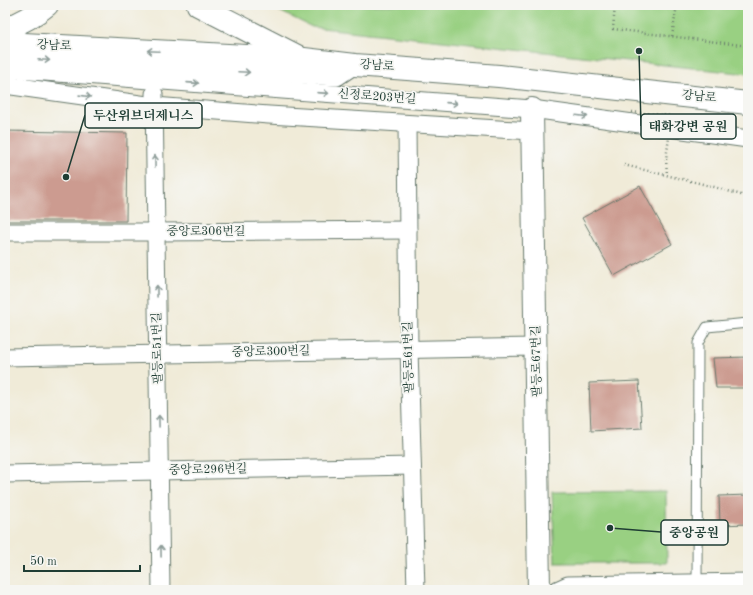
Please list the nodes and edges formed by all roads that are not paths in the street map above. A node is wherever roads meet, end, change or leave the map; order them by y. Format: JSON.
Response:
{"nodes":[{"id":1,"x":47,"y":5,"type":"edge"},
{"id":2,"x":198,"y":5,"type":"edge"},
{"id":3,"x":5,"y":29,"type":"edge"},
{"id":4,"x":5,"y":43,"type":"edge"},
{"id":5,"x":5,"y":58,"type":"edge"},
{"id":6,"x":304,"y":59,"type":"junction"},
{"id":7,"x":355,"y":65,"type":"junction"},
{"id":8,"x":5,"y":69,"type":"edge"},
{"id":9,"x":154,"y":80,"type":"junction"},
{"id":10,"x":5,"y":85,"type":"edge"},
{"id":11,"x":748,"y":102,"type":"edge"},
{"id":12,"x":154,"y":106,"type":"junction"},
{"id":13,"x":532,"y":109,"type":"junction"},
{"id":14,"x":407,"y":124,"type":"junction"},
{"id":15,"x":533,"y":131,"type":"junction"},
{"id":16,"x":748,"y":139,"type":"edge"},
{"id":17,"x":408,"y":230,"type":"junction"},
{"id":18,"x":5,"y":232,"type":"edge"},
{"id":19,"x":156,"y":232,"type":"junction"},
{"id":20,"x":748,"y":323,"type":"edge"},
{"id":21,"x":536,"y":347,"type":"junction"},
{"id":22,"x":409,"y":349,"type":"junction"},
{"id":23,"x":158,"y":354,"type":"junction"},
{"id":24,"x":5,"y":357,"type":"edge"},
{"id":25,"x":412,"y":466,"type":"junction"},
{"id":26,"x":159,"y":471,"type":"junction"},
{"id":27,"x":5,"y":474,"type":"edge"},
{"id":28,"x":748,"y":582,"type":"edge"},
{"id":29,"x":697,"y":583,"type":"junction"},
{"id":30,"x":161,"y":590,"type":"edge"},
{"id":31,"x":416,"y":590,"type":"edge"},
{"id":32,"x":539,"y":590,"type":"edge"},
{"id":33,"x":557,"y":590,"type":"edge"}],
"edges":[{"from":1,"to":3,"type":"main road"},
{"from":2,"to":6,"type":"main road"},
{"from":6,"to":4,"type":"main road","name":"강남로","one_way":true},
{"from":5,"to":7,"type":"street","one_way":true},
{"from":6,"to":7,"type":"main road","name":"강남로"},
{"from":7,"to":11,"type":"main road","name":"강남로"},
{"from":8,"to":9,"type":"street","name":"신정로203번길"},
{"from":9,"to":12,"type":"street","name":"팔등로51번길"},
{"from":9,"to":13,"type":"street","name":"신정로203번길","one_way":true},
{"from":10,"to":12,"type":"street","one_way":true},
{"from":12,"to":14,"type":"street"},
{"from":19,"to":12,"type":"street","name":"팔등로51번길","one_way":true},
{"from":13,"to":15,"type":"main road","name":"팔등로67번길"},
{"from":13,"to":16,"type":"street","name":"신정로203번길","one_way":true},
{"from":14,"to":15,"type":"street"},
{"from":14,"to":17,"type":"street","name":"팔등로61번길"},
{"from":15,"to":21,"type":"main road","name":"팔등로67번길"},
{"from":17,"to":19,"type":"street","name":"중앙로306번길"},
{"from":17,"to":22,"type":"street","name":"팔등로61번길"},
{"from":18,"to":19,"type":"street","name":"중앙로306번길"},
{"from":23,"to":19,"type":"street","name":"팔등로51번길","one_way":true},
{"from":20,"to":29,"type":"lane"},
{"from":21,"to":22,"type":"street","name":"중앙로300번길"},
{"from":21,"to":32,"type":"main road","name":"팔등로67번길"},
{"from":22,"to":23,"type":"street","name":"중앙로300번길"},
{"from":22,"to":25,"type":"street","name":"팔등로61번길"},
{"from":23,"to":24,"type":"street","name":"중앙로300번길"},
{"from":26,"to":23,"type":"street","name":"팔등로51번길","one_way":true},
{"from":25,"to":26,"type":"street","name":"중앙로296번길"},
{"from":25,"to":31,"type":"street","name":"팔등로61번길"},
{"from":26,"to":27,"type":"street","name":"중앙로296번길"},
{"from":30,"to":26,"type":"street","name":"팔등로51번길","one_way":true},
{"from":28,"to":29,"type":"street"},
{"from":29,"to":33,"type":"street"}]}
